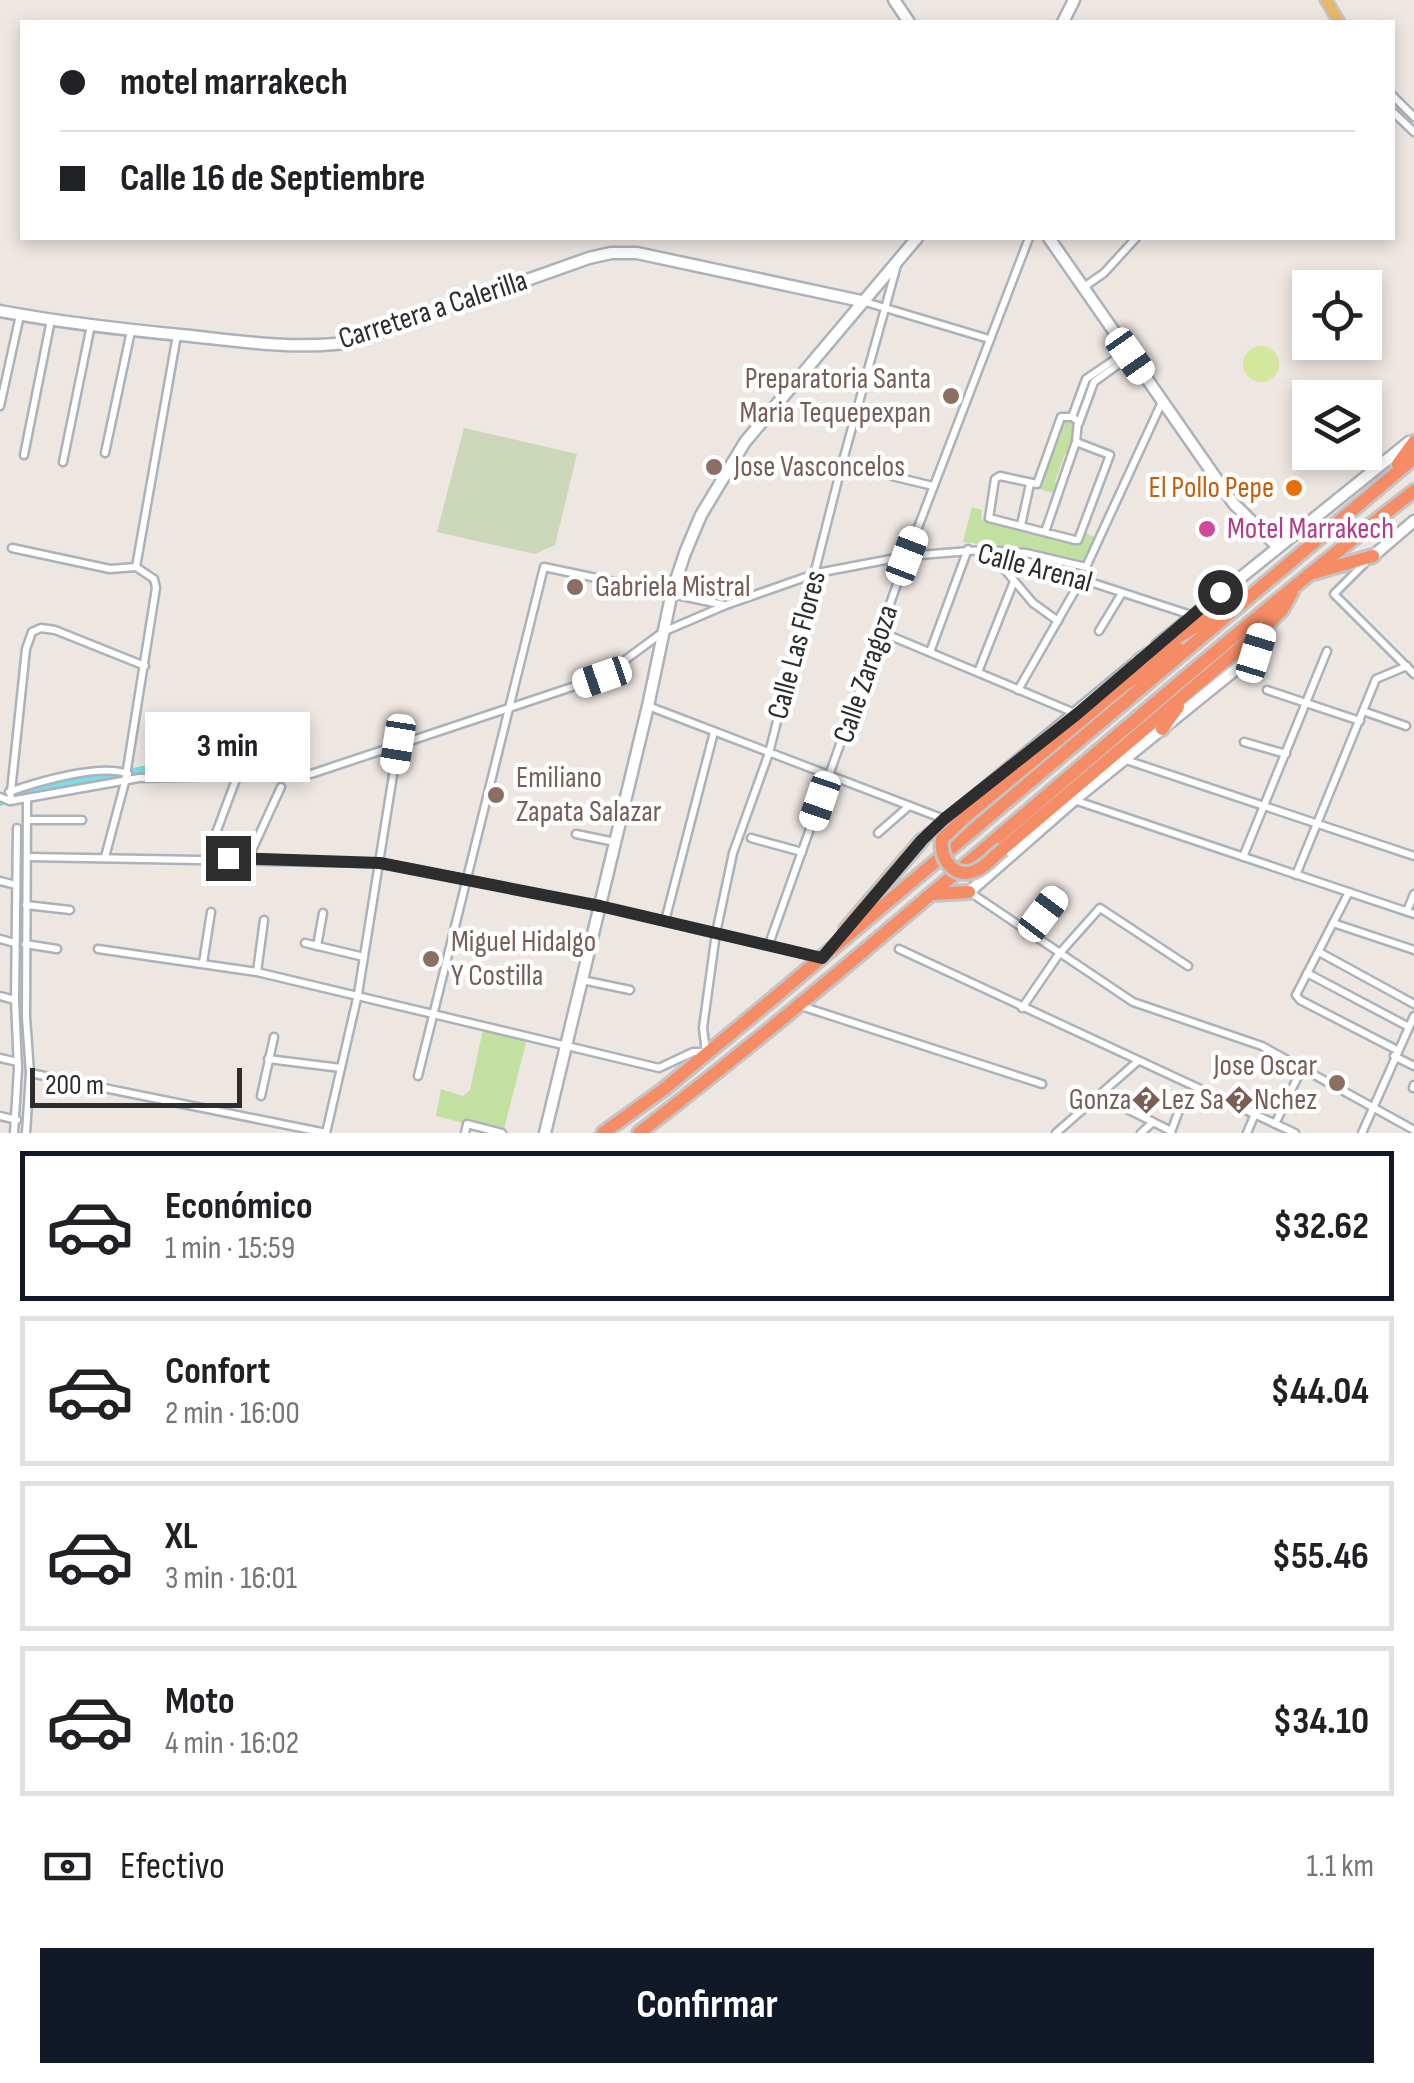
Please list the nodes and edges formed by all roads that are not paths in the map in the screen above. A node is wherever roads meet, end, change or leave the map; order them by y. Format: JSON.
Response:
{"nodes":[{"id":1,"x":1395,"y":98,"type":"edge"},
{"id":2,"x":1395,"y":114,"type":"edge"},
{"id":3,"x":1414,"y":117,"type":"edge"},
{"id":4,"x":1414,"y":132,"type":"edge"},
{"id":5,"x":904,"y":240,"type":"edge"},
{"id":6,"x":914,"y":240,"type":"edge"},
{"id":7,"x":1027,"y":240,"type":"edge"},
{"id":8,"x":1050,"y":240,"type":"edge"},
{"id":9,"x":1134,"y":240,"type":"edge"},
{"id":10,"x":900,"y":254,"type":"junction"},
{"id":11,"x":1082,"y":287,"type":"junction"},
{"id":12,"x":860,"y":301,"type":"junction"},
{"id":13,"x":886,"y":308,"type":"junction"},
{"id":14,"x":0,"y":311,"type":"edge"},
{"id":15,"x":20,"y":315,"type":"junction"},
{"id":16,"x":52,"y":320,"type":"junction"},
{"id":17,"x":91,"y":326,"type":"junction"},
{"id":18,"x":132,"y":330,"type":"junction"},
{"id":19,"x":177,"y":335,"type":"junction"},
{"id":20,"x":989,"y":339,"type":"junction"},
{"id":21,"x":1129,"y":353,"type":"junction"},
{"id":22,"x":1162,"y":401,"type":"junction"},
{"id":23,"x":0,"y":406,"type":"edge"},
{"id":24,"x":1076,"y":420,"type":"junction"},
{"id":25,"x":1414,"y":440,"type":"edge"},
{"id":26,"x":1076,"y":442,"type":"junction"},
{"id":27,"x":106,"y":453,"type":"dead end"},
{"id":28,"x":24,"y":454,"type":"dead end"},
{"id":29,"x":1414,"y":458,"type":"edge"},
{"id":30,"x":63,"y":462,"type":"dead end"},
{"id":31,"x":842,"y":464,"type":"junction"},
{"id":32,"x":1384,"y":483,"type":"junction"},
{"id":33,"x":1030,"y":484,"type":"junction"},
{"id":34,"x":934,"y":486,"type":"junction"},
{"id":35,"x":1414,"y":491,"type":"edge"},
{"id":36,"x":1414,"y":521,"type":"edge"},
{"id":37,"x":1021,"y":526,"type":"junction"},
{"id":38,"x":1045,"y":532,"type":"junction"},
{"id":39,"x":1278,"y":547,"type":"junction"},
{"id":40,"x":12,"y":548,"type":"dead end"},
{"id":41,"x":968,"y":549,"type":"junction"},
{"id":42,"x":982,"y":550,"type":"junction"},
{"id":43,"x":907,"y":556,"type":"junction"},
{"id":44,"x":1372,"y":556,"type":"junction"},
{"id":45,"x":994,"y":558,"type":"junction"},
{"id":46,"x":136,"y":567,"type":"junction"},
{"id":47,"x":816,"y":573,"type":"junction"},
{"id":48,"x":1273,"y":578,"type":"junction"},
{"id":49,"x":1300,"y":580,"type":"junction"},
{"id":50,"x":1014,"y":581,"type":"junction"},
{"id":51,"x":1077,"y":587,"type":"dead end"},
{"id":52,"x":672,"y":592,"type":"junction"},
{"id":53,"x":1122,"y":592,"type":"junction"},
{"id":54,"x":726,"y":605,"type":"junction"},
{"id":55,"x":1191,"y":615,"type":"junction"},
{"id":56,"x":1226,"y":619,"type":"junction"},
{"id":57,"x":1058,"y":620,"type":"junction"},
{"id":58,"x":1099,"y":631,"type":"dead end"},
{"id":59,"x":663,"y":632,"type":"junction"},
{"id":60,"x":880,"y":632,"type":"junction"},
{"id":61,"x":1266,"y":635,"type":"junction"},
{"id":62,"x":1327,"y":651,"type":"dead end"},
{"id":63,"x":930,"y":652,"type":"junction"},
{"id":64,"x":1256,"y":653,"type":"joint"},
{"id":65,"x":1140,"y":660,"type":"junction"},
{"id":66,"x":145,"y":666,"type":"junction"},
{"id":67,"x":1407,"y":666,"type":"junction"},
{"id":68,"x":978,"y":672,"type":"junction"},
{"id":69,"x":1414,"y":674,"type":"edge"},
{"id":70,"x":1018,"y":690,"type":"junction"},
{"id":71,"x":1191,"y":690,"type":"junction"},
{"id":72,"x":1267,"y":690,"type":"dead end"},
{"id":73,"x":1307,"y":703,"type":"junction"},
{"id":74,"x":648,"y":706,"type":"junction"},
{"id":75,"x":509,"y":709,"type":"junction"},
{"id":76,"x":1364,"y":711,"type":"junction"},
{"id":77,"x":1077,"y":714,"type":"junction"},
{"id":78,"x":1360,"y":721,"type":"junction"},
{"id":79,"x":1406,"y":726,"type":"dead end"},
{"id":80,"x":1162,"y":729,"type":"junction"},
{"id":81,"x":714,"y":732,"type":"junction"},
{"id":82,"x":1244,"y":742,"type":"dead end"},
{"id":83,"x":398,"y":744,"type":"junction"},
{"id":84,"x":769,"y":753,"type":"junction"},
{"id":85,"x":1286,"y":754,"type":"junction"},
{"id":86,"x":1124,"y":759,"type":"junction"},
{"id":87,"x":238,"y":774,"type":"junction"},
{"id":88,"x":830,"y":776,"type":"junction"},
{"id":89,"x":126,"y":778,"type":"junction"},
{"id":90,"x":89,"y":780,"type":"junction"},
{"id":91,"x":281,"y":786,"type":"dead end"},
{"id":92,"x":0,"y":796,"type":"edge"},
{"id":93,"x":9,"y":796,"type":"junction"},
{"id":94,"x":26,"y":798,"type":"junction"},
{"id":95,"x":1074,"y":800,"type":"junction"},
{"id":96,"x":1265,"y":805,"type":"junction"},
{"id":97,"x":908,"y":806,"type":"junction"},
{"id":98,"x":944,"y":819,"type":"junction"},
{"id":99,"x":28,"y":820,"type":"junction"},
{"id":100,"x":82,"y":820,"type":"dead end"},
{"id":101,"x":1318,"y":823,"type":"junction"},
{"id":102,"x":17,"y":828,"type":"dead end"},
{"id":103,"x":878,"y":833,"type":"dead end"},
{"id":104,"x":576,"y":834,"type":"dead end"},
{"id":105,"x":752,"y":838,"type":"dead end"},
{"id":106,"x":922,"y":840,"type":"joint"},
{"id":107,"x":616,"y":842,"type":"junction"},
{"id":108,"x":802,"y":852,"type":"junction"},
{"id":109,"x":1414,"y":856,"type":"edge"},
{"id":110,"x":28,"y":857,"type":"junction"},
{"id":111,"x":1243,"y":857,"type":"junction"},
{"id":112,"x":105,"y":858,"type":"junction"},
{"id":113,"x":207,"y":858,"type":"junction"},
{"id":114,"x":248,"y":858,"type":"junction"},
{"id":115,"x":380,"y":863,"type":"junction"},
{"id":116,"x":1296,"y":874,"type":"junction"},
{"id":117,"x":467,"y":880,"type":"junction"},
{"id":118,"x":0,"y":882,"type":"edge"},
{"id":119,"x":16,"y":885,"type":"junction"},
{"id":120,"x":970,"y":892,"type":"junction"},
{"id":121,"x":1349,"y":892,"type":"junction"},
{"id":122,"x":932,"y":894,"type":"junction"},
{"id":123,"x":1414,"y":894,"type":"edge"},
{"id":124,"x":1058,"y":895,"type":"dead end"},
{"id":125,"x":26,"y":905,"type":"junction"},
{"id":126,"x":600,"y":906,"type":"junction"},
{"id":127,"x":70,"y":910,"type":"dead end"},
{"id":128,"x":210,"y":912,"type":"dead end"},
{"id":129,"x":323,"y":912,"type":"dead end"},
{"id":130,"x":1410,"y":913,"type":"edge"},
{"id":131,"x":264,"y":920,"type":"dead end"},
{"id":132,"x":664,"y":921,"type":"junction"},
{"id":133,"x":1333,"y":923,"type":"junction"},
{"id":134,"x":716,"y":933,"type":"junction"},
{"id":135,"x":1028,"y":934,"type":"junction"},
{"id":136,"x":0,"y":939,"type":"edge"},
{"id":137,"x":15,"y":943,"type":"junction"},
{"id":138,"x":25,"y":944,"type":"junction"},
{"id":139,"x":306,"y":944,"type":"dead end"},
{"id":140,"x":769,"y":944,"type":"junction"},
{"id":141,"x":317,"y":946,"type":"junction"},
{"id":142,"x":57,"y":949,"type":"dead end"},
{"id":143,"x":98,"y":949,"type":"dead end"},
{"id":144,"x":899,"y":950,"type":"dead end"},
{"id":145,"x":1414,"y":950,"type":"edge"},
{"id":146,"x":1318,"y":952,"type":"junction"},
{"id":147,"x":1060,"y":954,"type":"junction"},
{"id":148,"x":364,"y":957,"type":"junction"},
{"id":149,"x":822,"y":958,"type":"junction"},
{"id":150,"x":203,"y":964,"type":"junction"},
{"id":151,"x":1188,"y":966,"type":"dead end"},
{"id":152,"x":258,"y":972,"type":"junction"},
{"id":153,"x":1307,"y":973,"type":"junction"},
{"id":154,"x":582,"y":980,"type":"junction"},
{"id":155,"x":630,"y":990,"type":"dead end"},
{"id":156,"x":358,"y":994,"type":"junction"},
{"id":157,"x":0,"y":996,"type":"edge"},
{"id":158,"x":15,"y":1000,"type":"junction"},
{"id":159,"x":1414,"y":1004,"type":"edge"},
{"id":160,"x":799,"y":1005,"type":"junction"},
{"id":161,"x":1022,"y":1008,"type":"junction"},
{"id":162,"x":434,"y":1012,"type":"junction"},
{"id":163,"x":1414,"y":1016,"type":"edge"},
{"id":164,"x":1409,"y":1027,"type":"junction"},
{"id":165,"x":274,"y":1037,"type":"dead end"},
{"id":166,"x":567,"y":1045,"type":"junction"},
{"id":167,"x":706,"y":1052,"type":"junction"},
{"id":168,"x":1395,"y":1053,"type":"junction"},
{"id":169,"x":0,"y":1058,"type":"edge"},
{"id":170,"x":268,"y":1058,"type":"junction"},
{"id":171,"x":1138,"y":1060,"type":"junction"},
{"id":172,"x":18,"y":1062,"type":"junction"},
{"id":173,"x":1414,"y":1066,"type":"edge"},
{"id":174,"x":341,"y":1068,"type":"junction"},
{"id":175,"x":1302,"y":1068,"type":"junction"},
{"id":176,"x":30,"y":1073,"type":"junction"},
{"id":177,"x":418,"y":1076,"type":"dead end"},
{"id":178,"x":1042,"y":1084,"type":"dead end"},
{"id":179,"x":1099,"y":1095,"type":"junction"},
{"id":180,"x":261,"y":1096,"type":"dead end"},
{"id":181,"x":1182,"y":1104,"type":"dead end"},
{"id":182,"x":1372,"y":1108,"type":"junction"},
{"id":183,"x":1255,"y":1114,"type":"junction"},
{"id":184,"x":0,"y":1116,"type":"edge"},
{"id":185,"x":17,"y":1120,"type":"junction"},
{"id":186,"x":1153,"y":1122,"type":"junction"},
{"id":187,"x":1275,"y":1124,"type":"junction"},
{"id":188,"x":466,"y":1128,"type":"edge"},
{"id":189,"x":1414,"y":1130,"type":"edge"},
{"id":190,"x":1171,"y":1132,"type":"edge"},
{"id":191,"x":14,"y":1133,"type":"edge"},
{"id":192,"x":26,"y":1133,"type":"edge"},
{"id":193,"x":326,"y":1133,"type":"edge"},
{"id":194,"x":502,"y":1133,"type":"edge"},
{"id":195,"x":545,"y":1133,"type":"edge"},
{"id":196,"x":604,"y":1133,"type":"edge"},
{"id":197,"x":639,"y":1133,"type":"edge"},
{"id":198,"x":1056,"y":1133,"type":"edge"},
{"id":199,"x":1141,"y":1133,"type":"edge"},
{"id":200,"x":1246,"y":1133,"type":"edge"},
{"id":201,"x":1295,"y":1133,"type":"edge"},
{"id":202,"x":1362,"y":1133,"type":"edge"}],
"edges":[{"from":1,"to":3,"type":"street"},
{"from":2,"to":4,"type":"street"},
{"from":5,"to":10,"type":"street","name":"Calle Las Flores"},
{"from":6,"to":10,"type":"street"},
{"from":7,"to":20,"type":"street","name":"Calle Zaragoza"},
{"from":8,"to":11,"type":"street"},
{"from":9,"to":11,"type":"street"},
{"from":10,"to":12,"type":"street"},
{"from":10,"to":13,"type":"street","name":"Calle Las Flores"},
{"from":11,"to":21,"type":"street"},
{"from":12,"to":13,"type":"street"},
{"from":12,"to":19,"type":"street","name":"Carretera a Calerilla"},
{"from":12,"to":52,"type":"street"},
{"from":13,"to":20,"type":"street"},
{"from":13,"to":31,"type":"street","name":"Calle Las Flores"},
{"from":14,"to":15,"type":"street","name":"Carretera a Calerilla"},
{"from":15,"to":16,"type":"street","name":"Carretera a Calerilla"},
{"from":15,"to":23,"type":"street"},
{"from":16,"to":17,"type":"street","name":"Carretera a Calerilla"},
{"from":16,"to":28,"type":"street"},
{"from":17,"to":18,"type":"street","name":"Carretera a Calerilla"},
{"from":17,"to":30,"type":"street"},
{"from":18,"to":19,"type":"street","name":"Carretera a Calerilla"},
{"from":18,"to":27,"type":"street"},
{"from":19,"to":46,"type":"street"},
{"from":20,"to":34,"type":"street","name":"Calle Zaragoza"},
{"from":21,"to":22,"type":"street"},
{"from":21,"to":24,"type":"street"},
{"from":21,"to":24,"type":"street"},
{"from":22,"to":39,"type":"street"},
{"from":22,"to":42,"type":"street"},
{"from":24,"to":26,"type":"street"},
{"from":24,"to":33,"type":"street"},
{"from":25,"to":32,"type":"highway"},
{"from":25,"to":39,"type":"street"},
{"from":26,"to":38,"type":"street"},
{"from":26,"to":38,"type":"street"},
{"from":29,"to":32,"type":"highway"},
{"from":31,"to":34,"type":"street"},
{"from":31,"to":47,"type":"street","name":"Calle Las Flores"},
{"from":32,"to":48,"type":"highway"},
{"from":33,"to":37,"type":"street"},
{"from":33,"to":37,"type":"street"},
{"from":34,"to":43,"type":"street","name":"Calle Zaragoza"},
{"from":35,"to":49,"type":"highway"},
{"from":36,"to":44,"type":"street"},
{"from":37,"to":38,"type":"street"},
{"from":39,"to":55,"type":"street"},
{"from":40,"to":46,"type":"street"},
{"from":41,"to":42,"type":"street","name":"Calle Arenal"},
{"from":41,"to":43,"type":"street","name":"Calle Arenal"},
{"from":41,"to":63,"type":"street"},
{"from":42,"to":45,"type":"street","name":"Calle Arenal"},
{"from":43,"to":47,"type":"street","name":"Calle Arenal"},
{"from":43,"to":60,"type":"street","name":"Calle Zaragoza"},
{"from":44,"to":49,"type":"highway"},
{"from":44,"to":67,"type":"street"},
{"from":45,"to":50,"type":"street"},
{"from":45,"to":53,"type":"street","name":"Calle Arenal"},
{"from":46,"to":66,"type":"street"},
{"from":47,"to":54,"type":"street","name":"Calle Arenal"},
{"from":47,"to":84,"type":"street","name":"Calle Las Flores"},
{"from":48,"to":56,"type":"highway"},
{"from":48,"to":65,"type":"highway"},
{"from":49,"to":61,"type":"highway"},
{"from":49,"to":122,"type":"highway"},
{"from":50,"to":57,"type":"street"},
{"from":50,"to":68,"type":"street"},
{"from":51,"to":57,"type":"street"},
{"from":52,"to":54,"type":"street"},
{"from":52,"to":59,"type":"street"},
{"from":52,"to":75,"type":"street"},
{"from":53,"to":55,"type":"street","name":"Calle Arenal"},
{"from":53,"to":58,"type":"street"},
{"from":54,"to":59,"type":"street","name":"Calle Arenal"},
{"from":55,"to":65,"type":"street"},
{"from":56,"to":71,"type":"highway","bridge":true},
{"from":56,"to":149,"type":"highway"},
{"from":57,"to":70,"type":"street"},
{"from":59,"to":74,"type":"street"},
{"from":59,"to":75,"type":"street","name":"Calle Arenal"},
{"from":60,"to":63,"type":"street"},
{"from":60,"to":88,"type":"street","name":"Calle Zaragoza"},
{"from":61,"to":64,"type":"highway"},
{"from":61,"to":71,"type":"highway"},
{"from":62,"to":73,"type":"street"},
{"from":63,"to":68,"type":"street"},
{"from":64,"to":80,"type":"street"},
{"from":65,"to":77,"type":"street"},
{"from":66,"to":89,"type":"street"},
{"from":66,"to":93,"type":"street"},
{"from":67,"to":69,"type":"street"},
{"from":67,"to":76,"type":"street"},
{"from":68,"to":70,"type":"street"},
{"from":70,"to":77,"type":"street"},
{"from":71,"to":80,"type":"highway"},
{"from":72,"to":73,"type":"street"},
{"from":73,"to":78,"type":"street"},
{"from":73,"to":85,"type":"street"},
{"from":74,"to":81,"type":"street"},
{"from":74,"to":107,"type":"street"},
{"from":75,"to":83,"type":"street","name":"Calle Arenal"},
{"from":75,"to":117,"type":"street"},
{"from":76,"to":78,"type":"street"},
{"from":76,"to":79,"type":"street"},
{"from":77,"to":98,"type":"street"},
{"from":78,"to":101,"type":"street"},
{"from":80,"to":86,"type":"street"},
{"from":81,"to":84,"type":"street"},
{"from":81,"to":132,"type":"street"},
{"from":82,"to":85,"type":"street"},
{"from":83,"to":87,"type":"street","name":"Calle Arenal"},
{"from":83,"to":115,"type":"street"},
{"from":84,"to":88,"type":"street"},
{"from":84,"to":134,"type":"street","name":"Calle Las Flores"},
{"from":85,"to":96,"type":"street"},
{"from":86,"to":95,"type":"street"},
{"from":86,"to":96,"type":"street"},
{"from":87,"to":89,"type":"street","name":"Calle Arenal"},
{"from":87,"to":113,"type":"street"},
{"from":88,"to":97,"type":"street"},
{"from":88,"to":108,"type":"street","name":"Calle Zaragoza"},
{"from":89,"to":90,"type":"street","name":"Calle Arenal"},
{"from":89,"to":90,"type":"street","name":"Calle Arenal"},
{"from":89,"to":112,"type":"street"},
{"from":90,"to":93,"type":"street","name":"Calle Arenal"},
{"from":90,"to":94,"type":"street","name":"Calle Arenal"},
{"from":91,"to":114,"type":"street"},
{"from":92,"to":93,"type":"street"},
{"from":93,"to":94,"type":"street","name":"Calle Arenal"},
{"from":94,"to":99,"type":"street"},
{"from":95,"to":111,"type":"street"},
{"from":95,"to":120,"type":"street"},
{"from":96,"to":101,"type":"street"},
{"from":96,"to":111,"type":"street"},
{"from":97,"to":98,"type":"street"},
{"from":97,"to":103,"type":"street"},
{"from":98,"to":106,"type":"street"},
{"from":99,"to":100,"type":"street"},
{"from":99,"to":110,"type":"street"},
{"from":101,"to":109,"type":"street"},
{"from":101,"to":116,"type":"street"},
{"from":102,"to":119,"type":"street"},
{"from":104,"to":107,"type":"street"},
{"from":105,"to":108,"type":"street"},
{"from":106,"to":149,"type":"highway"},
{"from":107,"to":126,"type":"street"},
{"from":108,"to":140,"type":"street","name":"Calle Zaragoza"},
{"from":110,"to":112,"type":"street"},
{"from":110,"to":125,"type":"street"},
{"from":111,"to":116,"type":"street"},
{"from":112,"to":113,"type":"street"},
{"from":113,"to":114,"type":"street"},
{"from":114,"to":115,"type":"street"},
{"from":115,"to":117,"type":"street"},
{"from":115,"to":148,"type":"street"},
{"from":116,"to":121,"type":"street"},
{"from":117,"to":126,"type":"street"},
{"from":117,"to":162,"type":"street"},
{"from":118,"to":119,"type":"street"},
{"from":119,"to":137,"type":"street"},
{"from":120,"to":122,"type":"highway"},
{"from":120,"to":135,"type":"street"},
{"from":121,"to":130,"type":"street"},
{"from":121,"to":133,"type":"street"},
{"from":122,"to":160,"type":"highway"},
{"from":123,"to":130,"type":"street"},
{"from":124,"to":135,"type":"street"},
{"from":125,"to":127,"type":"street"},
{"from":125,"to":138,"type":"street"},
{"from":126,"to":132,"type":"street"},
{"from":126,"to":154,"type":"street"},
{"from":128,"to":150,"type":"street"},
{"from":129,"to":141,"type":"street"},
{"from":131,"to":152,"type":"street"},
{"from":132,"to":134,"type":"street"},
{"from":133,"to":145,"type":"street"},
{"from":133,"to":146,"type":"street"},
{"from":134,"to":140,"type":"street"},
{"from":134,"to":167,"type":"street","name":"Calle Las Flores"},
{"from":135,"to":147,"type":"street"},
{"from":136,"to":137,"type":"street"},
{"from":137,"to":158,"type":"street"},
{"from":138,"to":142,"type":"street"},
{"from":138,"to":176,"type":"street"},
{"from":139,"to":141,"type":"street"},
{"from":140,"to":149,"type":"street"},
{"from":141,"to":148,"type":"street"},
{"from":143,"to":150,"type":"street"},
{"from":144,"to":161,"type":"street"},
{"from":146,"to":153,"type":"street"},
{"from":146,"to":159,"type":"street"},
{"from":147,"to":151,"type":"street"},
{"from":147,"to":161,"type":"street"},
{"from":147,"to":175,"type":"street"},
{"from":148,"to":156,"type":"street"},
{"from":149,"to":167,"type":"highway"},
{"from":150,"to":152,"type":"street"},
{"from":152,"to":156,"type":"street"},
{"from":153,"to":164,"type":"street"},
{"from":153,"to":168,"type":"street"},
{"from":154,"to":155,"type":"street"},
{"from":154,"to":166,"type":"street"},
{"from":156,"to":162,"type":"street"},
{"from":156,"to":174,"type":"street"},
{"from":157,"to":158,"type":"street"},
{"from":158,"to":172,"type":"street"},
{"from":160,"to":178,"type":"street"},
{"from":160,"to":197,"type":"highway"},
{"from":161,"to":171,"type":"street"},
{"from":162,"to":166,"type":"street"},
{"from":162,"to":177,"type":"street"},
{"from":163,"to":164,"type":"street"},
{"from":164,"to":168,"type":"street"},
{"from":165,"to":170,"type":"street"},
{"from":166,"to":167,"type":"street"},
{"from":166,"to":195,"type":"street"},
{"from":167,"to":196,"type":"highway"},
{"from":168,"to":173,"type":"street"},
{"from":168,"to":182,"type":"street"},
{"from":169,"to":172,"type":"street"},
{"from":170,"to":174,"type":"street"},
{"from":170,"to":180,"type":"street"},
{"from":171,"to":179,"type":"street"},
{"from":171,"to":183,"type":"street"},
{"from":172,"to":185,"type":"street"},
{"from":174,"to":193,"type":"street"},
{"from":175,"to":182,"type":"street"},
{"from":175,"to":187,"type":"street"},
{"from":176,"to":192,"type":"street"},
{"from":176,"to":193,"type":"street"},
{"from":179,"to":186,"type":"street"},
{"from":179,"to":198,"type":"street"},
{"from":181,"to":190,"type":"street"},
{"from":182,"to":189,"type":"street"},
{"from":182,"to":202,"type":"street"},
{"from":183,"to":187,"type":"street"},
{"from":183,"to":200,"type":"street"},
{"from":184,"to":185,"type":"street"},
{"from":185,"to":191,"type":"street"},
{"from":186,"to":190,"type":"street"},
{"from":186,"to":199,"type":"street"},
{"from":187,"to":201,"type":"street"},
{"from":188,"to":194,"type":"street"}]}
